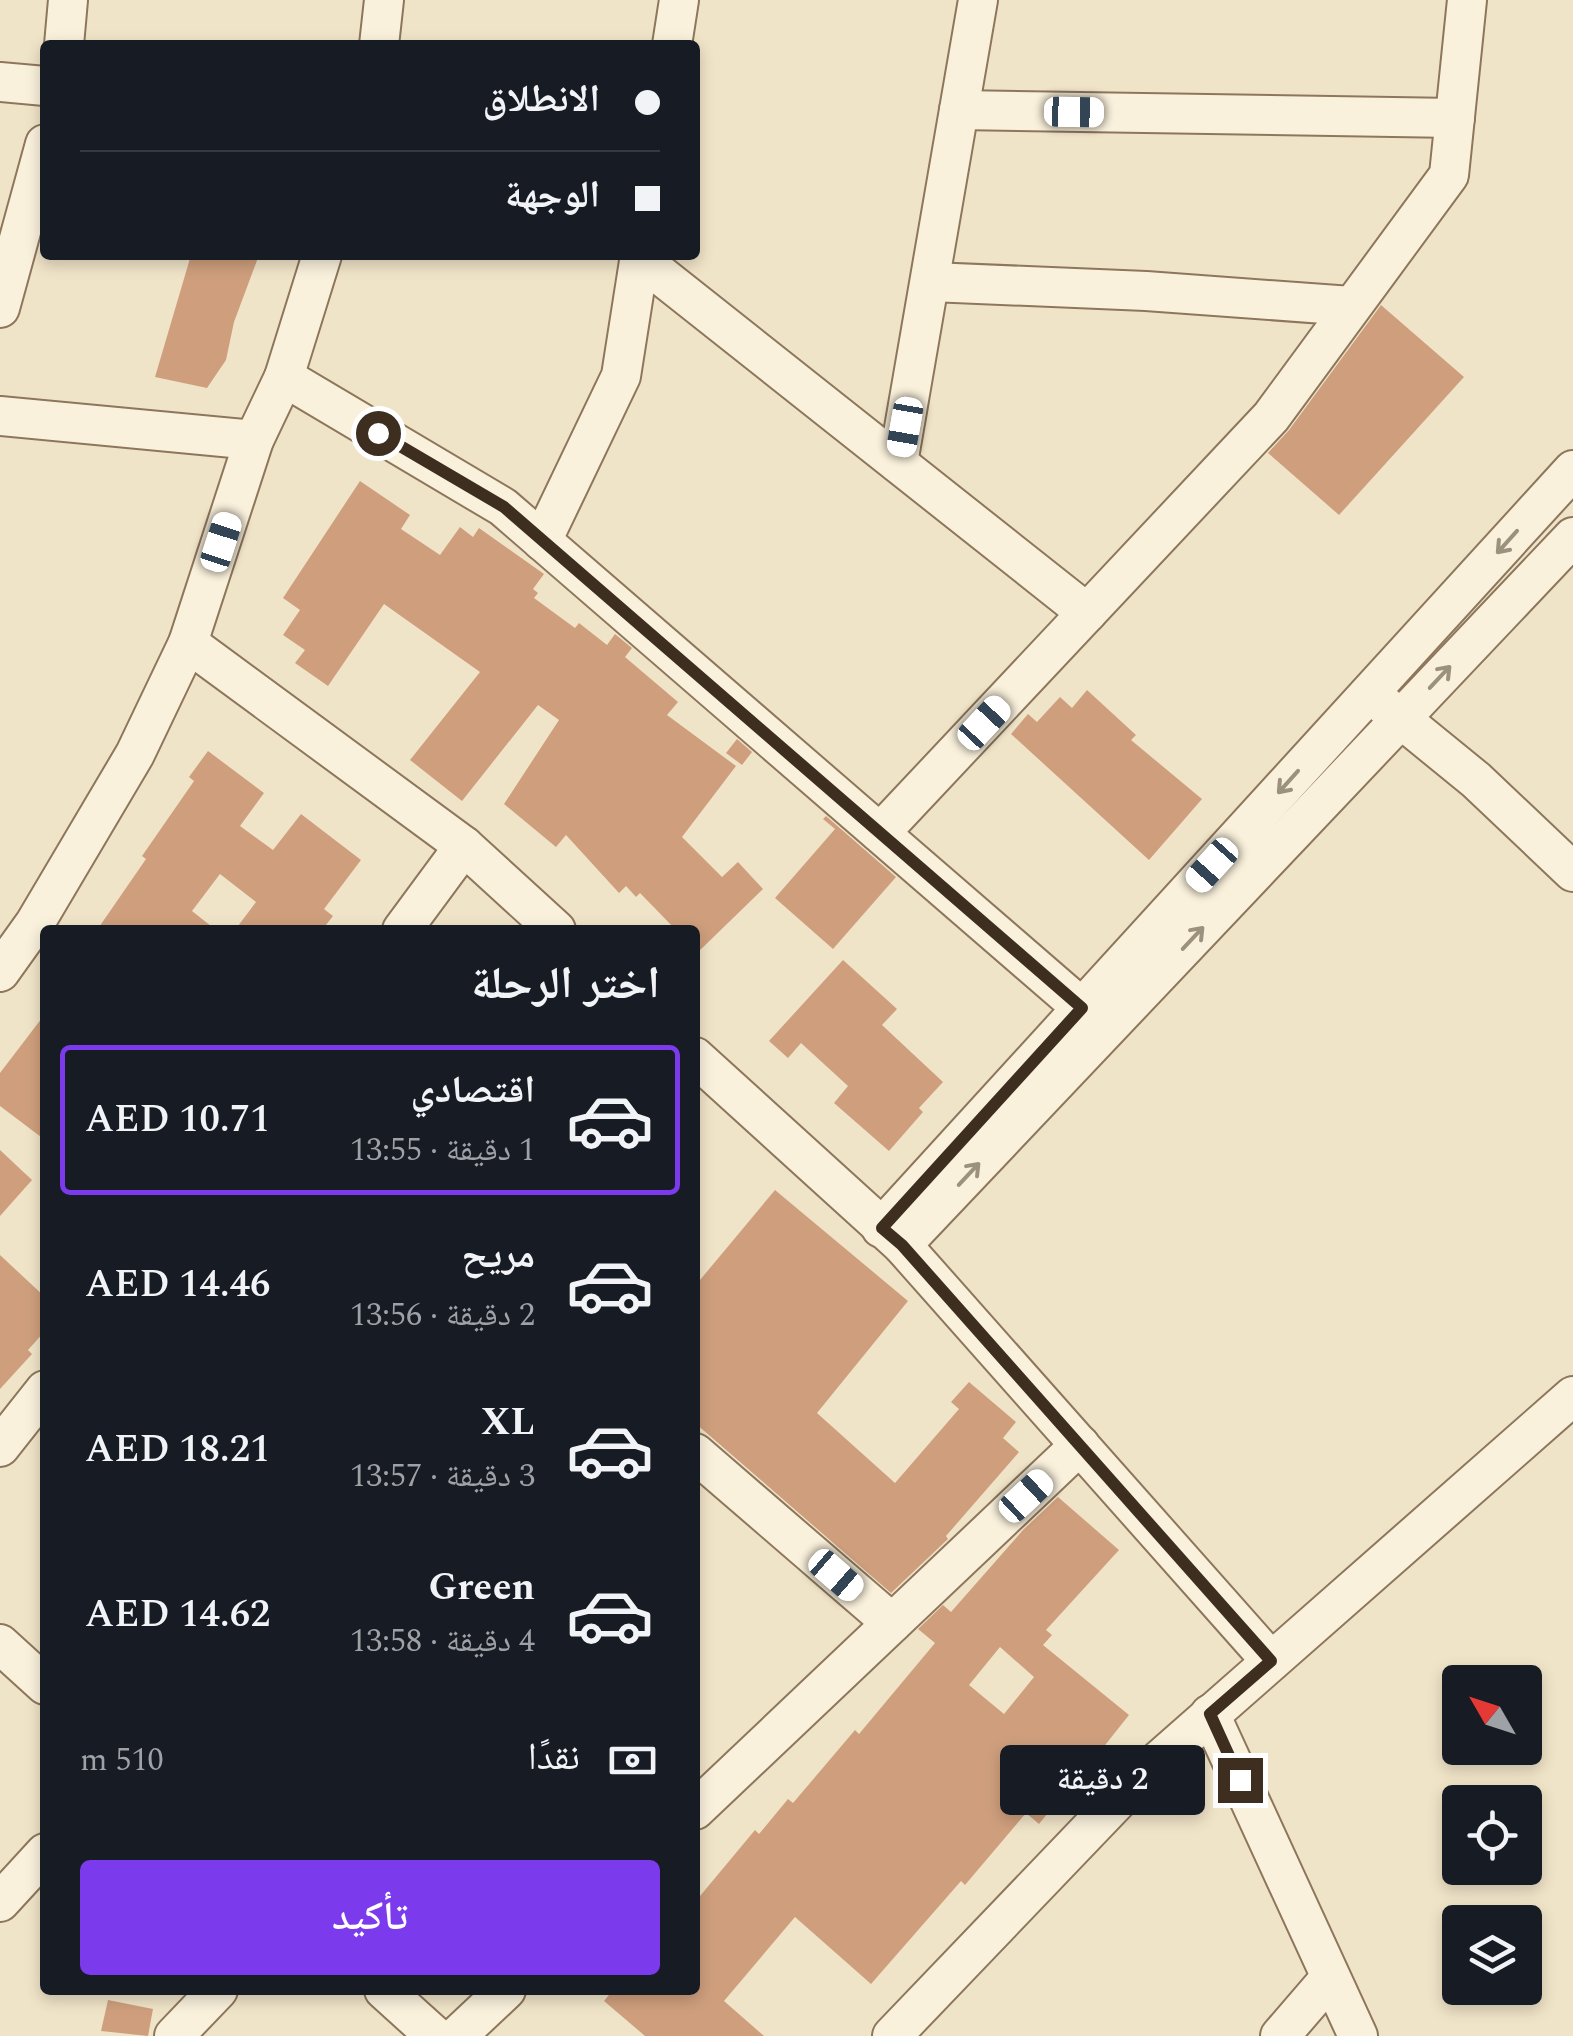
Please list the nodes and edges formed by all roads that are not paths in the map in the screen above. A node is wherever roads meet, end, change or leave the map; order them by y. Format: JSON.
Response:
{"nodes":[{"id":1,"x":68,"y":0,"type":"edge"},
{"id":2,"x":384,"y":0,"type":"edge"},
{"id":3,"x":679,"y":0,"type":"edge"},
{"id":4,"x":978,"y":0,"type":"edge"},
{"id":5,"x":1468,"y":0,"type":"edge"},
{"id":6,"x":64,"y":40,"type":"edge"},
{"id":7,"x":380,"y":40,"type":"edge"},
{"id":8,"x":673,"y":40,"type":"edge"},
{"id":9,"x":0,"y":82,"type":"edge"},
{"id":10,"x":40,"y":86,"type":"edge"},
{"id":11,"x":959,"y":110,"type":"junction"},
{"id":12,"x":1455,"y":118,"type":"junction"},
{"id":13,"x":40,"y":162,"type":"edge"},
{"id":14,"x":320,"y":260,"type":"edge"},
{"id":15,"x":640,"y":260,"type":"edge"},
{"id":16,"x":644,"y":260,"type":"edge"},
{"id":17,"x":931,"y":282,"type":"junction"},
{"id":18,"x":1352,"y":306,"type":"junction"},
{"id":19,"x":0,"y":308,"type":"edge"},
{"id":20,"x":284,"y":377,"type":"junction"},
{"id":21,"x":0,"y":416,"type":"edge"},
{"id":22,"x":254,"y":440,"type":"junction"},
{"id":23,"x":898,"y":463,"type":"junction"},
{"id":24,"x":1573,"y":470,"type":"edge"},
{"id":25,"x":1573,"y":537,"type":"edge"},
{"id":26,"x":542,"y":541,"type":"junction"},
{"id":27,"x":1088,"y":613,"type":"junction"},
{"id":28,"x":188,"y":642,"type":"junction"},
{"id":29,"x":1369,"y":694,"type":"junction"},
{"id":30,"x":1401,"y":719,"type":"junction"},
{"id":31,"x":880,"y":833,"type":"junction"},
{"id":32,"x":464,"y":846,"type":"junction"},
{"id":33,"x":1573,"y":872,"type":"edge"},
{"id":34,"x":17,"y":919,"type":"edge"},
{"id":35,"x":406,"y":925,"type":"edge"},
{"id":36,"x":551,"y":925,"type":"edge"},
{"id":37,"x":0,"y":972,"type":"edge"},
{"id":38,"x":1082,"y":1008,"type":"junction"},
{"id":39,"x":700,"y":1062,"type":"edge"},
{"id":40,"x":892,"y":1237,"type":"junction"},
{"id":41,"x":40,"y":1396,"type":"edge"},
{"id":42,"x":1569,"y":1411,"type":"edge"},
{"id":43,"x":1080,"y":1445,"type":"junction"},
{"id":44,"x":0,"y":1447,"type":"edge"},
{"id":45,"x":700,"y":1457,"type":"edge"},
{"id":46,"x":892,"y":1624,"type":"junction"},
{"id":47,"x":0,"y":1644,"type":"edge"},
{"id":48,"x":1271,"y":1661,"type":"junction"},
{"id":49,"x":40,"y":1680,"type":"edge"},
{"id":50,"x":1210,"y":1714,"type":"junction"},
{"id":51,"x":700,"y":1805,"type":"edge"},
{"id":52,"x":40,"y":1858,"type":"edge"},
{"id":53,"x":0,"y":1902,"type":"edge"},
{"id":54,"x":1330,"y":1978,"type":"junction"},
{"id":55,"x":213,"y":1995,"type":"edge"},
{"id":56,"x":390,"y":1995,"type":"edge"},
{"id":57,"x":501,"y":1995,"type":"edge"},
{"id":58,"x":174,"y":2036,"type":"edge"},
{"id":59,"x":435,"y":2036,"type":"edge"},
{"id":60,"x":457,"y":2036,"type":"edge"},
{"id":61,"x":892,"y":2036,"type":"edge"},
{"id":62,"x":1280,"y":2036,"type":"edge"},
{"id":63,"x":1358,"y":2036,"type":"edge"}],
"edges":[{"from":1,"to":6,"type":"street"},
{"from":2,"to":7,"type":"street"},
{"from":3,"to":8,"type":"street"},
{"from":4,"to":11,"type":"street"},
{"from":5,"to":12,"type":"street"},
{"from":9,"to":10,"type":"street"},
{"from":11,"to":12,"type":"street"},
{"from":11,"to":17,"type":"street"},
{"from":12,"to":18,"type":"street"},
{"from":13,"to":19,"type":"street"},
{"from":14,"to":20,"type":"street"},
{"from":15,"to":26,"type":"street"},
{"from":16,"to":23,"type":"street"},
{"from":17,"to":18,"type":"street"},
{"from":17,"to":23,"type":"street"},
{"from":18,"to":27,"type":"street"},
{"from":20,"to":22,"type":"street"},
{"from":20,"to":26,"type":"street"},
{"from":21,"to":22,"type":"street"},
{"from":22,"to":28,"type":"street"},
{"from":23,"to":27,"type":"street"},
{"from":24,"to":29,"type":"street","one_way":true},
{"from":30,"to":25,"type":"street","one_way":true},
{"from":26,"to":31,"type":"street"},
{"from":27,"to":31,"type":"street"},
{"from":28,"to":32,"type":"street"},
{"from":28,"to":34,"type":"street"},
{"from":29,"to":30,"type":"street"},
{"from":29,"to":38,"type":"street","one_way":true},
{"from":30,"to":33,"type":"street"},
{"from":40,"to":30,"type":"street","one_way":true},
{"from":31,"to":38,"type":"street"},
{"from":32,"to":35,"type":"street"},
{"from":32,"to":36,"type":"street"},
{"from":34,"to":37,"type":"street"},
{"from":38,"to":40,"type":"street"},
{"from":39,"to":40,"type":"street"},
{"from":40,"to":43,"type":"street"},
{"from":41,"to":44,"type":"street"},
{"from":42,"to":48,"type":"street"},
{"from":43,"to":46,"type":"street"},
{"from":43,"to":48,"type":"street"},
{"from":45,"to":46,"type":"street"},
{"from":46,"to":51,"type":"street"},
{"from":47,"to":49,"type":"street"},
{"from":48,"to":50,"type":"street"},
{"from":50,"to":54,"type":"street"},
{"from":50,"to":61,"type":"street"},
{"from":52,"to":53,"type":"street"},
{"from":54,"to":62,"type":"street"},
{"from":54,"to":63,"type":"street"},
{"from":55,"to":58,"type":"street"},
{"from":56,"to":59,"type":"street"},
{"from":57,"to":60,"type":"street"}]}
